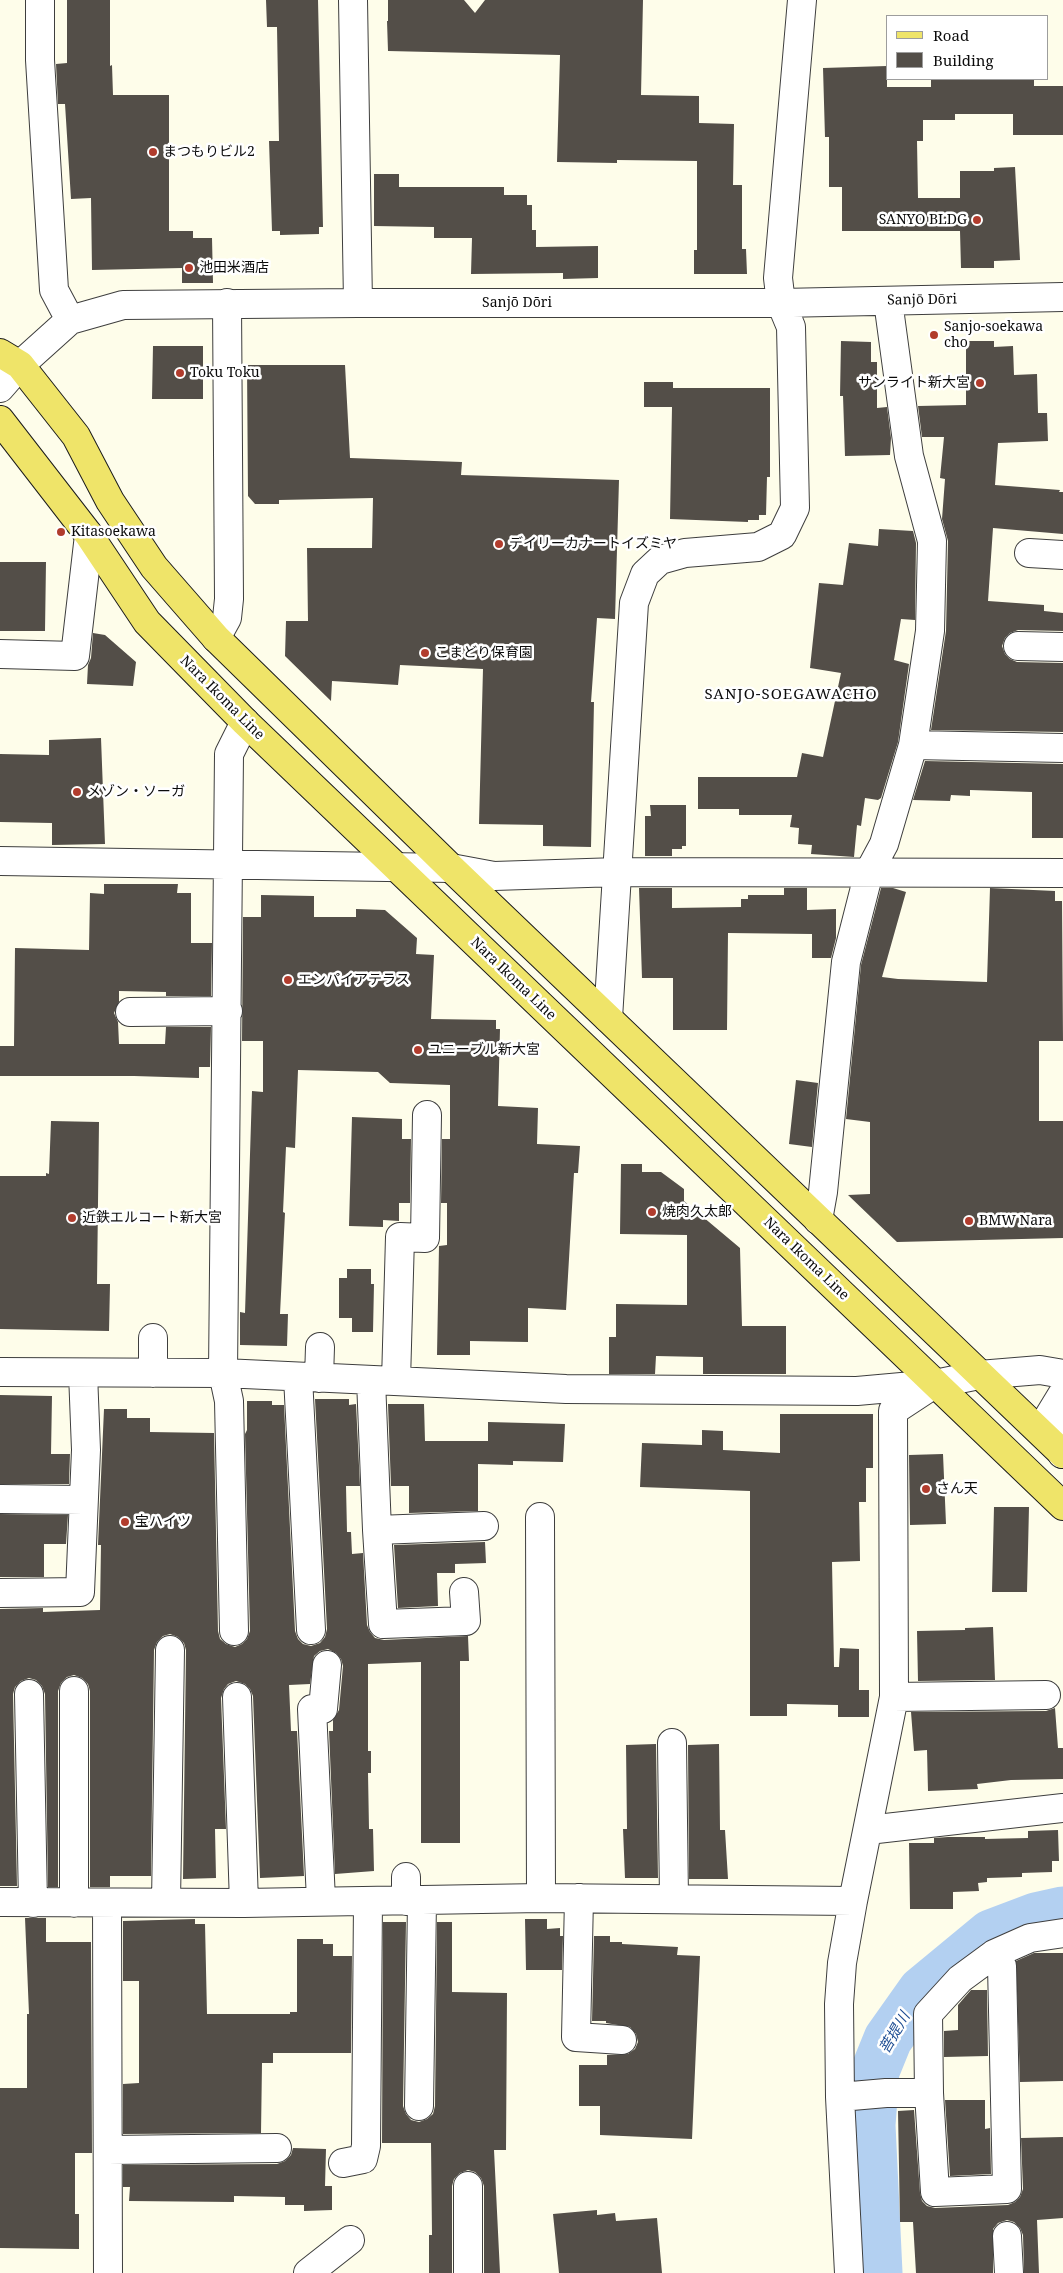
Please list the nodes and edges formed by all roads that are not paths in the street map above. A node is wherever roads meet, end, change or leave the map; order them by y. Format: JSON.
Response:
{"nodes":[{"id":1,"x":40,"y":0,"type":"edge"},
{"id":2,"x":353,"y":0,"type":"edge"},
{"id":3,"x":802,"y":0,"type":"edge"},
{"id":4,"x":1063,"y":297,"type":"edge"},
{"id":5,"x":888,"y":301,"type":"junction"},
{"id":6,"x":227,"y":303,"type":"junction"},
{"id":7,"x":358,"y":303,"type":"junction"},
{"id":8,"x":781,"y":303,"type":"junction"},
{"id":9,"x":70,"y":320,"type":"junction"},
{"id":10,"x":10,"y":359,"type":"edge"},
{"id":11,"x":0,"y":388,"type":"edge"},
{"id":12,"x":0,"y":420,"type":"edge"},
{"id":13,"x":89,"y":535,"type":"junction"},
{"id":14,"x":1029,"y":553,"type":"dead end"},
{"id":15,"x":1063,"y":556,"type":"edge"},
{"id":16,"x":216,"y":638,"type":"junction"},
{"id":17,"x":1018,"y":646,"type":"dead end"},
{"id":18,"x":1063,"y":647,"type":"edge"},
{"id":19,"x":0,"y":654,"type":"edge"},
{"id":20,"x":245,"y":722,"type":"junction"},
{"id":21,"x":912,"y":745,"type":"junction"},
{"id":22,"x":1063,"y":748,"type":"edge"},
{"id":23,"x":0,"y":861,"type":"edge"},
{"id":24,"x":229,"y":864,"type":"junction"},
{"id":25,"x":396,"y":867,"type":"junction"},
{"id":26,"x":451,"y":868,"type":"junction"},
{"id":27,"x":618,"y":872,"type":"junction"},
{"id":28,"x":869,"y":872,"type":"junction"},
{"id":29,"x":1063,"y":873,"type":"edge"},
{"id":30,"x":228,"y":1011,"type":"junction"},
{"id":31,"x":130,"y":1012,"type":"dead end"},
{"id":32,"x":608,"y":1018,"type":"junction"},
{"id":33,"x":427,"y":1115,"type":"dead end"},
{"id":34,"x":818,"y":1220,"type":"junction"},
{"id":35,"x":153,"y":1338,"type":"dead end"},
{"id":36,"x":320,"y":1347,"type":"dead end"},
{"id":37,"x":0,"y":1372,"type":"edge"},
{"id":38,"x":83,"y":1373,"type":"junction"},
{"id":39,"x":153,"y":1373,"type":"junction"},
{"id":40,"x":223,"y":1373,"type":"junction"},
{"id":41,"x":1063,"y":1374,"type":"edge"},
{"id":42,"x":979,"y":1375,"type":"junction"},
{"id":43,"x":309,"y":1377,"type":"junction"},
{"id":44,"x":384,"y":1381,"type":"junction"},
{"id":45,"x":935,"y":1384,"type":"junction"},
{"id":46,"x":1063,"y":1394,"type":"edge"},
{"id":47,"x":1063,"y":1454,"type":"edge"},
{"id":48,"x":1,"y":1499,"type":"edge"},
{"id":49,"x":83,"y":1500,"type":"junction"},
{"id":50,"x":1063,"y":1506,"type":"edge"},
{"id":51,"x":540,"y":1517,"type":"dead end"},
{"id":52,"x":484,"y":1526,"type":"dead end"},
{"id":53,"x":377,"y":1530,"type":"junction"},
{"id":54,"x":464,"y":1592,"type":"dead end"},
{"id":55,"x":0,"y":1593,"type":"edge"},
{"id":56,"x":311,"y":1630,"type":"dead end"},
{"id":57,"x":234,"y":1631,"type":"dead end"},
{"id":58,"x":170,"y":1650,"type":"dead end"},
{"id":59,"x":327,"y":1665,"type":"dead end"},
{"id":60,"x":74,"y":1690,"type":"dead end"},
{"id":61,"x":29,"y":1694,"type":"dead end"},
{"id":62,"x":1046,"y":1695,"type":"dead end"},
{"id":63,"x":237,"y":1697,"type":"dead end"},
{"id":64,"x":894,"y":1697,"type":"junction"},
{"id":65,"x":672,"y":1743,"type":"dead end"},
{"id":66,"x":1063,"y":1808,"type":"edge"},
{"id":67,"x":868,"y":1830,"type":"junction"},
{"id":68,"x":411,"y":1893,"type":"junction"},
{"id":69,"x":541,"y":1898,"type":"junction"},
{"id":70,"x":579,"y":1898,"type":"junction"},
{"id":71,"x":674,"y":1899,"type":"junction"},
{"id":72,"x":321,"y":1900,"type":"junction"},
{"id":73,"x":368,"y":1901,"type":"junction"},
{"id":74,"x":853,"y":1901,"type":"junction"},
{"id":75,"x":0,"y":1902,"type":"edge"},
{"id":76,"x":166,"y":1902,"type":"junction"},
{"id":77,"x":33,"y":1903,"type":"junction"},
{"id":78,"x":74,"y":1903,"type":"junction"},
{"id":79,"x":107,"y":1903,"type":"junction"},
{"id":80,"x":244,"y":1903,"type":"junction"},
{"id":81,"x":1063,"y":1933,"type":"edge"},
{"id":82,"x":994,"y":1954,"type":"junction"},
{"id":83,"x":622,"y":2040,"type":"dead end"},
{"id":84,"x":930,"y":2093,"type":"junction"},
{"id":85,"x":847,"y":2097,"type":"junction"},
{"id":86,"x":419,"y":2106,"type":"dead end"},
{"id":87,"x":276,"y":2148,"type":"dead end"},
{"id":88,"x":108,"y":2150,"type":"junction"},
{"id":89,"x":343,"y":2163,"type":"dead end"},
{"id":90,"x":468,"y":2186,"type":"dead end"},
{"id":91,"x":1008,"y":2236,"type":"dead end"},
{"id":92,"x":350,"y":2240,"type":"dead end"},
{"id":93,"x":108,"y":2273,"type":"edge"},
{"id":94,"x":308,"y":2273,"type":"edge"},
{"id":95,"x":468,"y":2273,"type":"edge"},
{"id":96,"x":849,"y":2273,"type":"edge"},
{"id":97,"x":1009,"y":2273,"type":"edge"}],
"edges":[{"from":1,"to":9,"type":"street"},
{"from":2,"to":7,"type":"street"},
{"from":3,"to":8,"type":"street"},
{"from":4,"to":5,"type":"street","name":"Sanjō Dōri"},
{"from":5,"to":8,"type":"street","name":"Sanjō Dōri"},
{"from":5,"to":21,"type":"street"},
{"from":6,"to":7,"type":"street","name":"Sanjō Dōri"},
{"from":6,"to":9,"type":"street","name":"Sanjō Dōri"},
{"from":6,"to":16,"type":"street"},
{"from":7,"to":8,"type":"street","name":"Sanjō Dōri"},
{"from":8,"to":27,"type":"street"},
{"from":9,"to":10,"type":"street","name":"Sanjō Dōri"},
{"from":10,"to":11,"type":"street","name":"Sanjō Dōri"},
{"from":10,"to":16,"type":"main road"},
{"from":12,"to":13,"type":"main road","name":"Nara Ikoma Line"},
{"from":13,"to":19,"type":"street"},
{"from":13,"to":20,"type":"main road","name":"Nara Ikoma Line"},
{"from":14,"to":15,"type":"street"},
{"from":16,"to":26,"type":"main road"},
{"from":17,"to":18,"type":"street"},
{"from":20,"to":24,"type":"street"},
{"from":20,"to":25,"type":"main road","name":"Nara Ikoma Line"},
{"from":21,"to":22,"type":"street"},
{"from":21,"to":28,"type":"street"},
{"from":23,"to":24,"type":"street"},
{"from":24,"to":25,"type":"street"},
{"from":24,"to":30,"type":"street"},
{"from":25,"to":26,"type":"street"},
{"from":25,"to":45,"type":"main road","name":"Nara Ikoma Line"},
{"from":26,"to":27,"type":"street"},
{"from":26,"to":32,"type":"main road"},
{"from":27,"to":28,"type":"street"},
{"from":27,"to":32,"type":"street"},
{"from":28,"to":29,"type":"street"},
{"from":28,"to":34,"type":"street"},
{"from":30,"to":31,"type":"street"},
{"from":30,"to":40,"type":"street"},
{"from":32,"to":34,"type":"main road"},
{"from":33,"to":44,"type":"street"},
{"from":34,"to":42,"type":"main road"},
{"from":35,"to":39,"type":"street"},
{"from":36,"to":43,"type":"street"},
{"from":37,"to":38,"type":"street"},
{"from":38,"to":39,"type":"street"},
{"from":38,"to":49,"type":"street"},
{"from":39,"to":40,"type":"street"},
{"from":40,"to":43,"type":"street"},
{"from":40,"to":57,"type":"street"},
{"from":41,"to":42,"type":"street"},
{"from":42,"to":45,"type":"street"},
{"from":42,"to":47,"type":"main road"},
{"from":43,"to":44,"type":"street"},
{"from":43,"to":56,"type":"street"},
{"from":44,"to":45,"type":"street"},
{"from":44,"to":53,"type":"street"},
{"from":45,"to":50,"type":"main road","name":"Nara Ikoma Line"},
{"from":45,"to":64,"type":"street"},
{"from":46,"to":47,"type":"street"},
{"from":48,"to":49,"type":"street"},
{"from":49,"to":55,"type":"street"},
{"from":51,"to":69,"type":"street"},
{"from":52,"to":53,"type":"street"},
{"from":53,"to":54,"type":"street"},
{"from":58,"to":76,"type":"street"},
{"from":59,"to":72,"type":"street"},
{"from":60,"to":78,"type":"street"},
{"from":61,"to":77,"type":"street"},
{"from":62,"to":64,"type":"street"},
{"from":63,"to":80,"type":"street"},
{"from":64,"to":67,"type":"street"},
{"from":65,"to":71,"type":"street"},
{"from":66,"to":67,"type":"street"},
{"from":67,"to":74,"type":"street"},
{"from":68,"to":69,"type":"street"},
{"from":68,"to":73,"type":"street"},
{"from":68,"to":86,"type":"street"},
{"from":69,"to":70,"type":"street"},
{"from":70,"to":71,"type":"street"},
{"from":70,"to":83,"type":"street"},
{"from":71,"to":74,"type":"street"},
{"from":72,"to":73,"type":"street"},
{"from":72,"to":80,"type":"street"},
{"from":73,"to":89,"type":"street"},
{"from":74,"to":85,"type":"street"},
{"from":75,"to":77,"type":"street"},
{"from":76,"to":79,"type":"street"},
{"from":76,"to":80,"type":"street"},
{"from":77,"to":78,"type":"street"},
{"from":78,"to":79,"type":"street"},
{"from":79,"to":88,"type":"street"},
{"from":81,"to":82,"type":"street"},
{"from":82,"to":84,"type":"street"},
{"from":82,"to":84,"type":"street"},
{"from":84,"to":85,"type":"street"},
{"from":85,"to":96,"type":"street"},
{"from":87,"to":88,"type":"street"},
{"from":88,"to":93,"type":"street"},
{"from":90,"to":95,"type":"street"},
{"from":91,"to":97,"type":"street"},
{"from":92,"to":94,"type":"street"}]}
